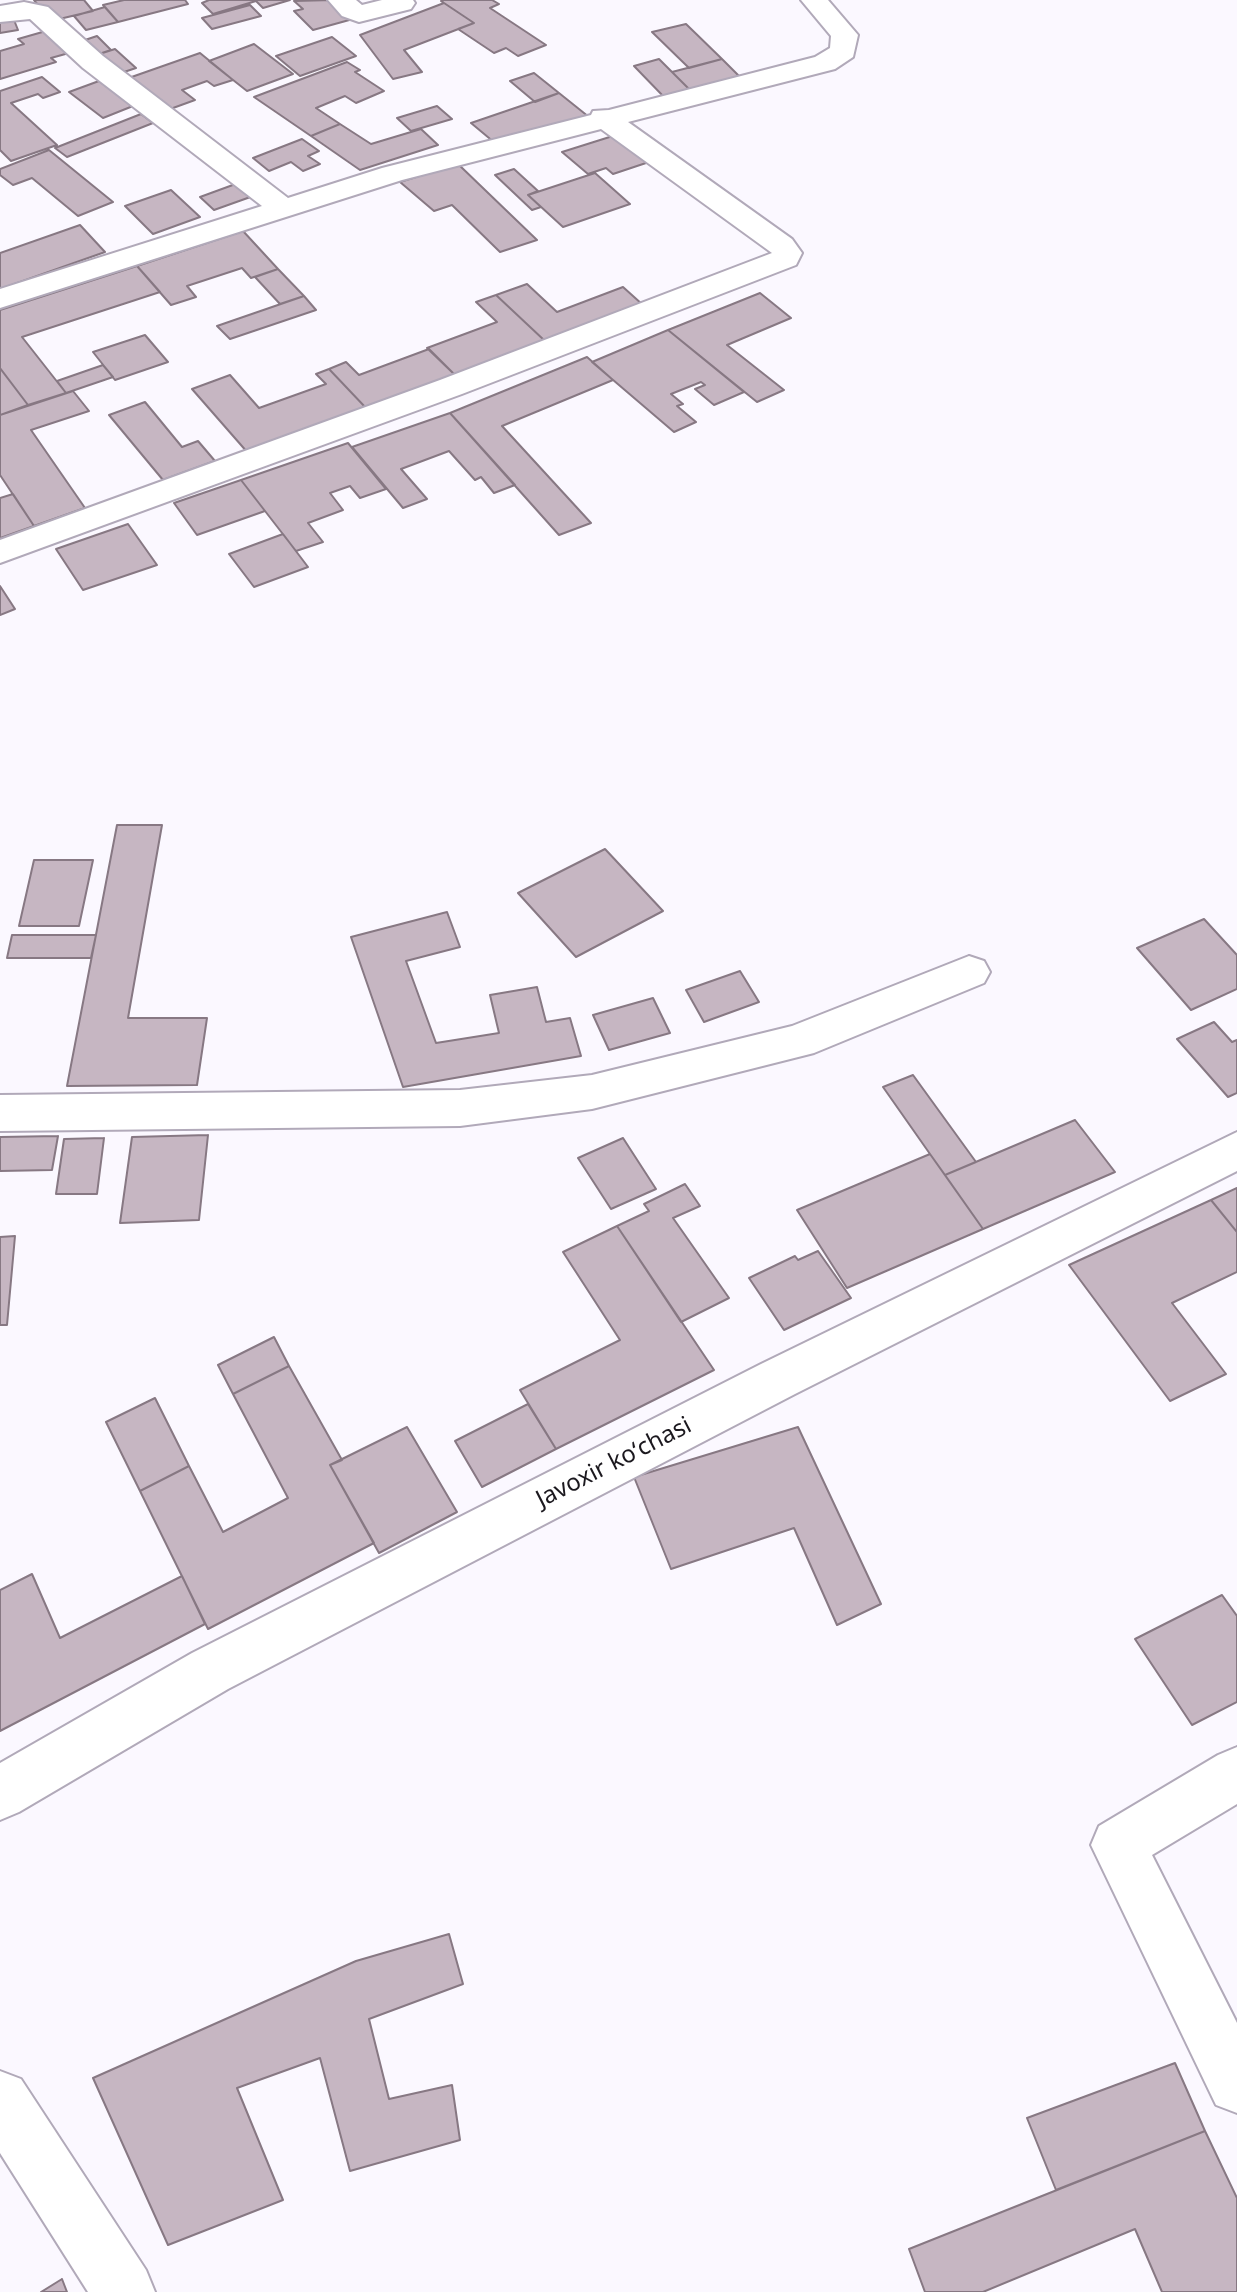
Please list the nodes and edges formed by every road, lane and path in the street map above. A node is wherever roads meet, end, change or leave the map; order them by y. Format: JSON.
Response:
{"nodes":[{"id":1,"x":341,"y":0,"type":"edge"},
{"id":2,"x":814,"y":0,"type":"edge"},
{"id":3,"x":402,"y":3,"type":"dead end"},
{"id":4,"x":0,"y":14,"type":"edge"},
{"id":5,"x":603,"y":117,"type":"junction"},
{"id":6,"x":284,"y":209,"type":"junction"},
{"id":7,"x":0,"y":299,"type":"edge"},
{"id":8,"x":0,"y":552,"type":"edge"},
{"id":9,"x":969,"y":972,"type":"dead end"},
{"id":10,"x":0,"y":1113,"type":"edge"},
{"id":11,"x":1237,"y":1150,"type":"edge"},
{"id":12,"x":1237,"y":1774,"type":"edge"},
{"id":13,"x":0,"y":1793,"type":"edge"},
{"id":14,"x":1237,"y":2084,"type":"edge"},
{"id":15,"x":0,"y":2100,"type":"edge"},
{"id":16,"x":124,"y":2292,"type":"edge"}],
"edges":[{"from":1,"to":3,"type":"street"},
{"from":2,"to":5,"type":"street"},
{"from":4,"to":6,"type":"street"},
{"from":5,"to":6,"type":"street"},
{"from":5,"to":8,"type":"street"},
{"from":6,"to":7,"type":"street"},
{"from":9,"to":10,"type":"street"},
{"from":11,"to":13,"type":"street","name":"Javoxir koʻchasi"},
{"from":12,"to":14,"type":"street"},
{"from":15,"to":16,"type":"street"}]}
